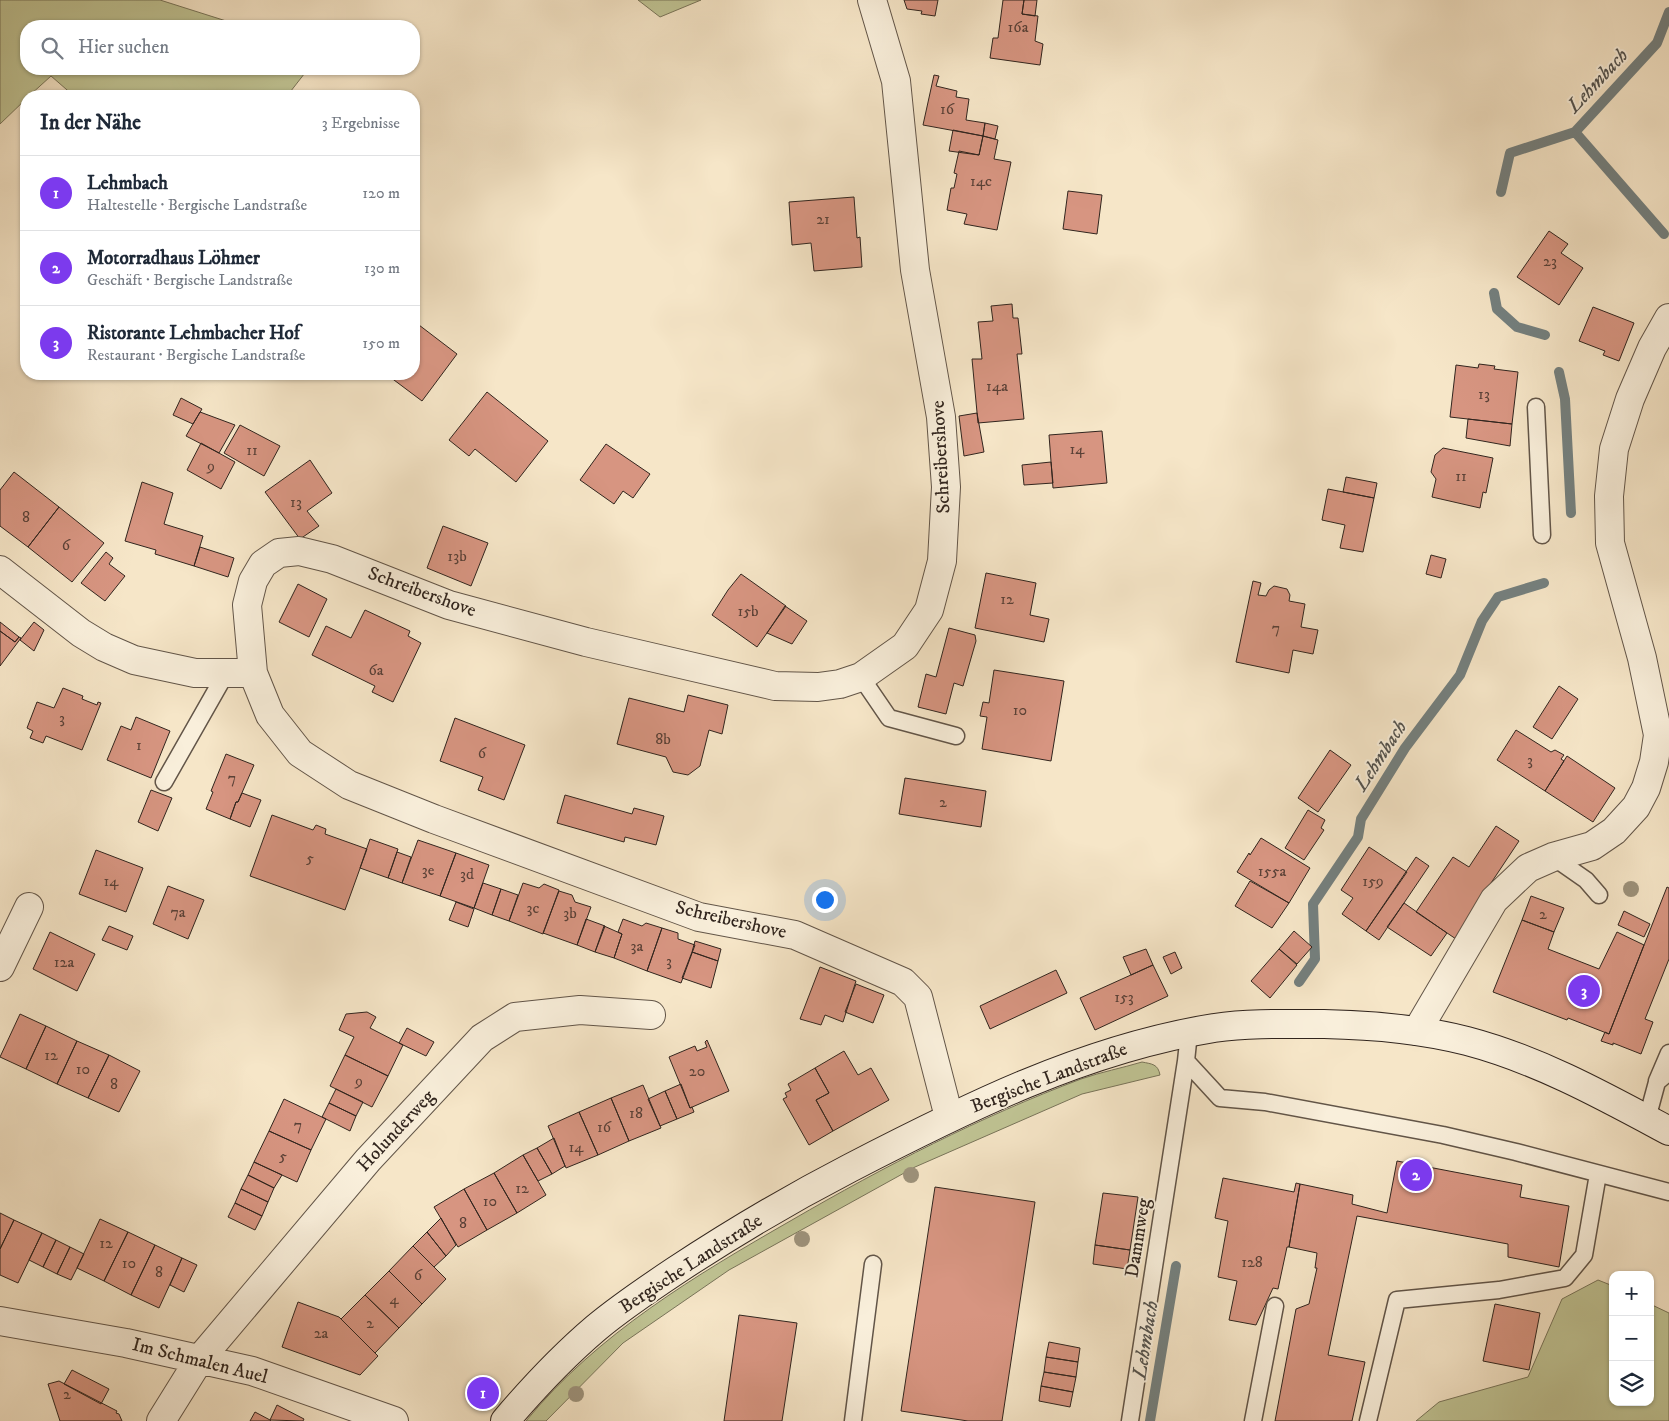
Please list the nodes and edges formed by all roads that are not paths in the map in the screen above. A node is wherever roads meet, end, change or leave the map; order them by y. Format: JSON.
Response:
{"nodes":[{"id":1,"x":872,"y":0,"type":"edge"},
{"id":2,"x":1669,"y":318,"type":"edge"},
{"id":3,"x":1536,"y":408,"type":"dead end"},
{"id":4,"x":1542,"y":535,"type":"dead end"},
{"id":5,"x":0,"y":570,"type":"edge"},
{"id":6,"x":226,"y":673,"type":"junction"},
{"id":7,"x":253,"y":673,"type":"junction"},
{"id":8,"x":861,"y":677,"type":"junction"},
{"id":9,"x":956,"y":736,"type":"dead end"},
{"id":10,"x":164,"y":782,"type":"dead end"},
{"id":11,"x":1552,"y":857,"type":"junction"},
{"id":12,"x":1599,"y":895,"type":"dead end"},
{"id":13,"x":29,"y":907,"type":"dead end"},
{"id":14,"x":0,"y":967,"type":"edge"},
{"id":15,"x":650,"y":1015,"type":"dead end"},
{"id":16,"x":1417,"y":1031,"type":"junction"},
{"id":17,"x":1189,"y":1033,"type":"junction"},
{"id":18,"x":1669,"y":1053,"type":"edge"},
{"id":19,"x":1186,"y":1061,"type":"junction"},
{"id":20,"x":1663,"y":1077,"type":"edge"},
{"id":21,"x":948,"y":1117,"type":"junction"},
{"id":22,"x":1658,"y":1125,"type":"edge"},
{"id":23,"x":1598,"y":1174,"type":"junction"},
{"id":24,"x":1669,"y":1192,"type":"edge"},
{"id":25,"x":873,"y":1264,"type":"dead end"},
{"id":26,"x":1275,"y":1306,"type":"dead end"},
{"id":27,"x":0,"y":1321,"type":"edge"},
{"id":28,"x":199,"y":1360,"type":"junction"},
{"id":29,"x":161,"y":1421,"type":"edge"},
{"id":30,"x":394,"y":1421,"type":"edge"},
{"id":31,"x":505,"y":1421,"type":"edge"},
{"id":32,"x":853,"y":1421,"type":"edge"},
{"id":33,"x":1130,"y":1421,"type":"edge"},
{"id":34,"x":1252,"y":1421,"type":"edge"},
{"id":35,"x":1368,"y":1421,"type":"edge"}],
"edges":[{"from":1,"to":8,"type":"street","name":"Schreibershove"},
{"from":2,"to":11,"type":"street"},
{"from":3,"to":4,"type":"lane"},
{"from":5,"to":6,"type":"street"},
{"from":6,"to":7,"type":"street"},
{"from":6,"to":10,"type":"lane"},
{"from":7,"to":8,"type":"street","name":"Schreibershove"},
{"from":7,"to":21,"type":"street","name":"Schreibershove"},
{"from":8,"to":9,"type":"lane"},
{"from":11,"to":12,"type":"lane"},
{"from":11,"to":16,"type":"street"},
{"from":13,"to":14,"type":"street"},
{"from":15,"to":28,"type":"street","name":"Holunderweg"},
{"from":16,"to":17,"type":"street","name":"Bergische Landstraße"},
{"from":16,"to":22,"type":"street","name":"Bergische Landstraße"},
{"from":17,"to":19,"type":"lane","name":"Dammweg"},
{"from":17,"to":21,"type":"street","name":"Bergische Landstraße"},
{"from":18,"to":20,"type":"lane"},
{"from":19,"to":23,"type":"lane"},
{"from":19,"to":33,"type":"lane","name":"Dammweg"},
{"from":20,"to":22,"type":"lane"},
{"from":21,"to":31,"type":"street","name":"Bergische Landstraße"},
{"from":23,"to":24,"type":"lane"},
{"from":23,"to":35,"type":"lane"},
{"from":25,"to":32,"type":"lane"},
{"from":26,"to":34,"type":"lane"},
{"from":27,"to":28,"type":"street","name":"Im Schmalen Auel"},
{"from":28,"to":29,"type":"street","name":"Holunderweg"},
{"from":28,"to":30,"type":"street","name":"Im Schmalen Auel"}]}
